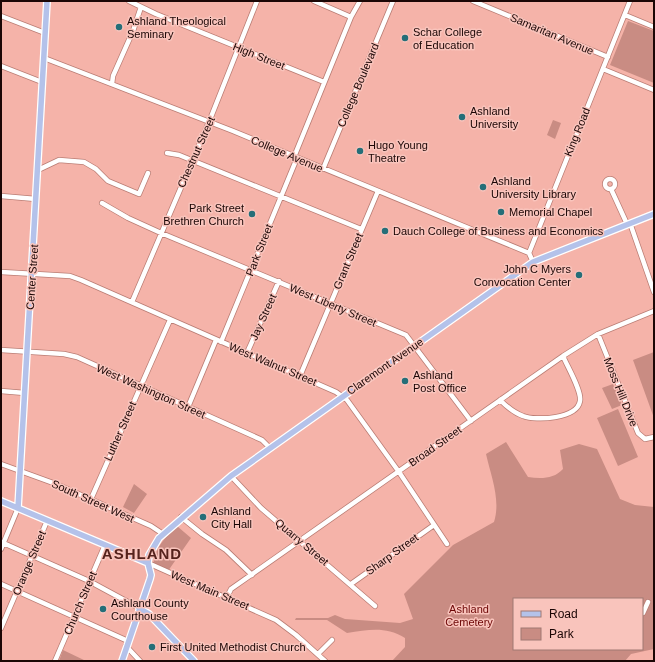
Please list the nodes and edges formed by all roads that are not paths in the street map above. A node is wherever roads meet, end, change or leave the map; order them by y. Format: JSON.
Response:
{"nodes":[{"id":1,"x":47,"y":1,"type":"edge"},
{"id":2,"x":129,"y":1,"type":"edge"},
{"id":3,"x":257,"y":1,"type":"edge"},
{"id":4,"x":314,"y":1,"type":"edge"},
{"id":5,"x":360,"y":1,"type":"edge"},
{"id":6,"x":393,"y":1,"type":"edge"},
{"id":7,"x":474,"y":1,"type":"edge"},
{"id":8,"x":630,"y":1,"type":"edge"},
{"id":9,"x":141,"y":7,"type":"junction"},
{"id":10,"x":625,"y":15,"type":"junction"},
{"id":11,"x":1,"y":16,"type":"edge"},
{"id":12,"x":351,"y":17,"type":"junction"},
{"id":13,"x":654,"y":27,"type":"edge"},
{"id":14,"x":45,"y":33,"type":"junction"},
{"id":15,"x":239,"y":48,"type":"junction"},
{"id":16,"x":608,"y":57,"type":"junction"},
{"id":17,"x":44,"y":58,"type":"junction"},
{"id":18,"x":1,"y":66,"type":"edge"},
{"id":19,"x":603,"y":69,"type":"junction"},
{"id":20,"x":42,"y":82,"type":"junction"},
{"id":21,"x":324,"y":82,"type":"junction"},
{"id":22,"x":112,"y":84,"type":"junction"},
{"id":23,"x":654,"y":90,"type":"edge"},
{"id":24,"x":209,"y":122,"type":"junction"},
{"id":25,"x":167,"y":153,"type":"dead end"},
{"id":26,"x":296,"y":157,"type":"junction"},
{"id":27,"x":191,"y":161,"type":"junction"},
{"id":28,"x":323,"y":169,"type":"junction"},
{"id":29,"x":38,"y":170,"type":"junction"},
{"id":30,"x":148,"y":173,"type":"dead end"},
{"id":31,"x":611,"y":189,"type":"dead end"},
{"id":32,"x":378,"y":191,"type":"junction"},
{"id":33,"x":1,"y":196,"type":"edge"},
{"id":34,"x":281,"y":196,"type":"junction"},
{"id":35,"x":36,"y":199,"type":"junction"},
{"id":36,"x":102,"y":203,"type":"dead end"},
{"id":37,"x":654,"y":214,"type":"edge"},
{"id":38,"x":628,"y":224,"type":"junction"},
{"id":39,"x":361,"y":229,"type":"junction"},
{"id":40,"x":161,"y":233,"type":"junction"},
{"id":41,"x":529,"y":253,"type":"junction"},
{"id":42,"x":533,"y":262,"type":"junction"},
{"id":43,"x":251,"y":270,"type":"junction"},
{"id":44,"x":1,"y":272,"type":"edge"},
{"id":45,"x":32,"y":274,"type":"junction"},
{"id":46,"x":279,"y":281,"type":"junction"},
{"id":47,"x":654,"y":292,"type":"edge"},
{"id":48,"x":132,"y":302,"type":"junction"},
{"id":49,"x":329,"y":304,"type":"junction"},
{"id":50,"x":654,"y":311,"type":"edge"},
{"id":51,"x":170,"y":320,"type":"junction"},
{"id":52,"x":598,"y":334,"type":"junction"},
{"id":53,"x":219,"y":341,"type":"junction"},
{"id":54,"x":415,"y":345,"type":"junction"},
{"id":55,"x":1,"y":350,"type":"edge"},
{"id":56,"x":27,"y":351,"type":"junction"},
{"id":57,"x":247,"y":353,"type":"junction"},
{"id":58,"x":563,"y":356,"type":"junction"},
{"id":59,"x":300,"y":376,"type":"junction"},
{"id":60,"x":140,"y":386,"type":"junction"},
{"id":61,"x":1,"y":391,"type":"edge"},
{"id":62,"x":25,"y":393,"type":"junction"},
{"id":63,"x":343,"y":396,"type":"junction"},
{"id":64,"x":500,"y":400,"type":"junction"},
{"id":65,"x":188,"y":407,"type":"junction"},
{"id":66,"x":470,"y":421,"type":"junction"},
{"id":67,"x":654,"y":438,"type":"edge"},
{"id":68,"x":270,"y":448,"type":"junction"},
{"id":69,"x":1,"y":464,"type":"edge"},
{"id":70,"x":21,"y":472,"type":"junction"},
{"id":71,"x":399,"y":472,"type":"junction"},
{"id":72,"x":231,"y":476,"type":"junction"},
{"id":73,"x":91,"y":499,"type":"junction"},
{"id":74,"x":1,"y":501,"type":"edge"},
{"id":75,"x":18,"y":508,"type":"junction"},
{"id":76,"x":181,"y":517,"type":"junction"},
{"id":77,"x":47,"y":521,"type":"junction"},
{"id":78,"x":434,"y":525,"type":"junction"},
{"id":79,"x":163,"y":534,"type":"junction"},
{"id":80,"x":300,"y":541,"type":"junction"},
{"id":81,"x":2,"y":543,"type":"edge"},
{"id":82,"x":447,"y":544,"type":"dead end"},
{"id":83,"x":105,"y":545,"type":"junction"},
{"id":84,"x":1,"y":549,"type":"edge"},
{"id":85,"x":32,"y":556,"type":"junction"},
{"id":86,"x":148,"y":563,"type":"junction"},
{"id":87,"x":252,"y":575,"type":"junction"},
{"id":88,"x":89,"y":581,"type":"junction"},
{"id":89,"x":1,"y":584,"type":"edge"},
{"id":90,"x":351,"y":584,"type":"junction"},
{"id":91,"x":17,"y":591,"type":"junction"},
{"id":92,"x":227,"y":596,"type":"junction"},
{"id":93,"x":648,"y":602,"type":"dead end"},
{"id":94,"x":375,"y":606,"type":"dead end"},
{"id":95,"x":139,"y":608,"type":"junction"},
{"id":96,"x":643,"y":613,"type":"edge"},
{"id":97,"x":74,"y":616,"type":"junction"},
{"id":98,"x":1,"y":628,"type":"edge"},
{"id":99,"x":332,"y":640,"type":"dead end"},
{"id":100,"x":127,"y":644,"type":"junction"},
{"id":101,"x":318,"y":654,"type":"junction"},
{"id":102,"x":55,"y":661,"type":"edge"},
{"id":103,"x":122,"y":661,"type":"edge"},
{"id":104,"x":140,"y":661,"type":"edge"},
{"id":105,"x":194,"y":661,"type":"edge"},
{"id":106,"x":325,"y":661,"type":"edge"}],
"edges":[{"from":1,"to":14,"type":"main road","name":"Center Street"},
{"from":2,"to":9,"type":"street","name":"High Street"},
{"from":3,"to":15,"type":"street","name":"Chestnut Street"},
{"from":4,"to":12,"type":"street"},
{"from":5,"to":12,"type":"street","name":"Park Street"},
{"from":6,"to":28,"type":"street","name":"College Boulevard"},
{"from":7,"to":16,"type":"street","name":"Samaritan Avenue"},
{"from":8,"to":10,"type":"street","name":"King Road"},
{"from":9,"to":15,"type":"street","name":"High Street"},
{"from":9,"to":22,"type":"street"},
{"from":10,"to":13,"type":"street"},
{"from":10,"to":16,"type":"street","name":"King Road"},
{"from":11,"to":14,"type":"street"},
{"from":12,"to":21,"type":"street","name":"Park Street"},
{"from":14,"to":17,"type":"main road","name":"Center Street"},
{"from":15,"to":21,"type":"street","name":"High Street"},
{"from":15,"to":24,"type":"street","name":"Chestnut Street"},
{"from":16,"to":19,"type":"street","name":"King Road"},
{"from":17,"to":20,"type":"main road","name":"Center Street"},
{"from":17,"to":22,"type":"street","name":"College Avenue"},
{"from":18,"to":20,"type":"street"},
{"from":19,"to":23,"type":"street"},
{"from":19,"to":41,"type":"street","name":"King Road"},
{"from":20,"to":29,"type":"main road","name":"Center Street"},
{"from":21,"to":26,"type":"street","name":"Park Street"},
{"from":22,"to":24,"type":"street","name":"College Avenue"},
{"from":24,"to":26,"type":"street","name":"College Avenue"},
{"from":24,"to":27,"type":"street","name":"Chestnut Street"},
{"from":25,"to":27,"type":"street"},
{"from":26,"to":28,"type":"street","name":"College Avenue"},
{"from":26,"to":34,"type":"street","name":"Park Street"},
{"from":27,"to":34,"type":"street"},
{"from":27,"to":40,"type":"street","name":"Chestnut Street"},
{"from":28,"to":32,"type":"street","name":"College Avenue"},
{"from":29,"to":30,"type":"street"},
{"from":29,"to":35,"type":"main road","name":"Center Street"},
{"from":31,"to":38,"type":"street"},
{"from":32,"to":39,"type":"street","name":"Grant Street"},
{"from":32,"to":41,"type":"street","name":"College Avenue"},
{"from":33,"to":35,"type":"street"},
{"from":34,"to":39,"type":"street"},
{"from":34,"to":43,"type":"street","name":"Park Street"},
{"from":35,"to":45,"type":"main road","name":"Center Street"},
{"from":36,"to":40,"type":"street","name":"West Liberty Street"},
{"from":37,"to":38,"type":"main road","name":"Claremont Avenue"},
{"from":38,"to":42,"type":"main road","name":"Claremont Avenue"},
{"from":38,"to":47,"type":"street"},
{"from":39,"to":49,"type":"street","name":"Grant Street"},
{"from":40,"to":43,"type":"street","name":"West Liberty Street"},
{"from":40,"to":48,"type":"street","name":"Chestnut Street"},
{"from":41,"to":42,"type":"street"},
{"from":42,"to":54,"type":"main road","name":"Claremont Avenue"},
{"from":43,"to":46,"type":"street","name":"West Liberty Street"},
{"from":43,"to":53,"type":"street","name":"Park Street"},
{"from":44,"to":45,"type":"street","name":"West Walnut Street"},
{"from":45,"to":48,"type":"street","name":"West Walnut Street"},
{"from":45,"to":56,"type":"main road","name":"Center Street"},
{"from":46,"to":49,"type":"street","name":"West Liberty Street"},
{"from":46,"to":57,"type":"street","name":"Jay Street"},
{"from":48,"to":51,"type":"street","name":"West Walnut Street"},
{"from":49,"to":54,"type":"street","name":"West Liberty Street"},
{"from":49,"to":59,"type":"street","name":"Grant Street"},
{"from":50,"to":52,"type":"street","name":"Broad Street"},
{"from":51,"to":53,"type":"street","name":"West Walnut Street"},
{"from":51,"to":60,"type":"street","name":"Luther Street"},
{"from":52,"to":58,"type":"street","name":"Broad Street"},
{"from":52,"to":67,"type":"street","name":"Moss Hill Drive"},
{"from":53,"to":57,"type":"street","name":"West Walnut Street"},
{"from":53,"to":65,"type":"street","name":"Park Street"},
{"from":54,"to":63,"type":"main road","name":"Claremont Avenue"},
{"from":54,"to":66,"type":"street","name":"West Liberty Street"},
{"from":55,"to":56,"type":"street","name":"West Washington Street"},
{"from":56,"to":60,"type":"street","name":"West Washington Street"},
{"from":56,"to":62,"type":"main road","name":"Center Street"},
{"from":57,"to":59,"type":"street","name":"West Walnut Street"},
{"from":58,"to":64,"type":"street","name":"Broad Street"},
{"from":58,"to":64,"type":"street"},
{"from":59,"to":63,"type":"street","name":"West Walnut Street"},
{"from":60,"to":65,"type":"street","name":"West Washington Street"},
{"from":60,"to":73,"type":"street","name":"Luther Street"},
{"from":61,"to":62,"type":"street"},
{"from":62,"to":70,"type":"main road","name":"Center Street"},
{"from":63,"to":68,"type":"main road","name":"Claremont Avenue"},
{"from":63,"to":71,"type":"street","name":"West Walnut Street"},
{"from":64,"to":66,"type":"street","name":"Broad Street"},
{"from":65,"to":68,"type":"street","name":"West Washington Street"},
{"from":66,"to":71,"type":"street","name":"Broad Street"},
{"from":68,"to":72,"type":"main road","name":"Claremont Avenue"},
{"from":69,"to":70,"type":"street","name":"South Street West"},
{"from":70,"to":73,"type":"street","name":"South Street West"},
{"from":70,"to":75,"type":"main road","name":"Center Street"},
{"from":71,"to":78,"type":"street","name":"West Walnut Street"},
{"from":71,"to":80,"type":"street","name":"Broad Street"},
{"from":72,"to":76,"type":"main road","name":"Claremont Avenue"},
{"from":72,"to":80,"type":"street","name":"Quarry Street"},
{"from":73,"to":79,"type":"street","name":"South Street West"},
{"from":74,"to":75,"type":"main road","name":"West Main Street"},
{"from":75,"to":77,"type":"main road","name":"West Main Street"},
{"from":75,"to":81,"type":"street","name":"Center Street"},
{"from":76,"to":79,"type":"main road","name":"Claremont Avenue"},
{"from":76,"to":87,"type":"street"},
{"from":77,"to":83,"type":"main road","name":"West Main Street"},
{"from":77,"to":85,"type":"street","name":"Orange Street"},
{"from":78,"to":82,"type":"street","name":"West Walnut Street"},
{"from":78,"to":90,"type":"street","name":"Sharp Street"},
{"from":79,"to":86,"type":"main road","name":"Claremont Avenue"},
{"from":80,"to":87,"type":"street","name":"Broad Street"},
{"from":80,"to":90,"type":"street","name":"Quarry Street"},
{"from":81,"to":84,"type":"street","name":"Center Street"},
{"from":81,"to":85,"type":"street"},
{"from":83,"to":86,"type":"main road","name":"West Main Street"},
{"from":83,"to":88,"type":"street","name":"Church Street"},
{"from":85,"to":88,"type":"street"},
{"from":85,"to":91,"type":"street","name":"Orange Street"},
{"from":86,"to":92,"type":"street","name":"West Main Street"},
{"from":86,"to":95,"type":"main road"},
{"from":87,"to":92,"type":"street","name":"Broad Street"},
{"from":88,"to":95,"type":"street"},
{"from":88,"to":97,"type":"street","name":"Church Street"},
{"from":89,"to":91,"type":"street"},
{"from":90,"to":94,"type":"street","name":"Quarry Street"},
{"from":91,"to":97,"type":"street"},
{"from":91,"to":98,"type":"street","name":"Orange Street"},
{"from":92,"to":101,"type":"street","name":"West Main Street"},
{"from":93,"to":96,"type":"street"},
{"from":95,"to":100,"type":"main road"},
{"from":95,"to":105,"type":"main road"},
{"from":97,"to":100,"type":"street"},
{"from":97,"to":102,"type":"street","name":"Church Street"},
{"from":99,"to":101,"type":"street"},
{"from":100,"to":103,"type":"main road"},
{"from":100,"to":104,"type":"street"},
{"from":101,"to":106,"type":"street","name":"West Main Street"}]}
